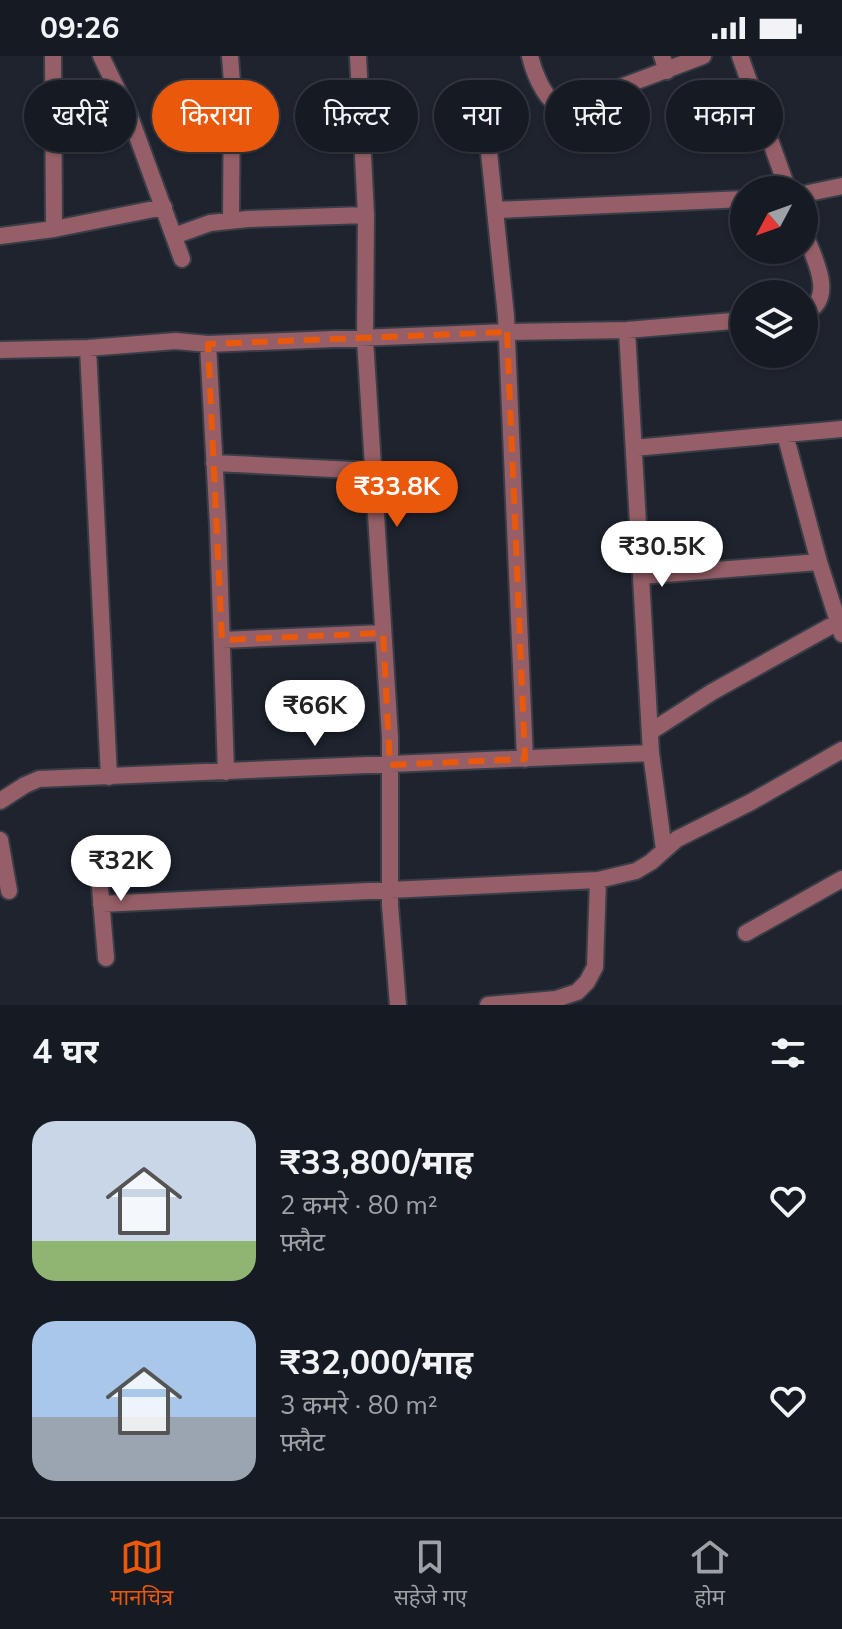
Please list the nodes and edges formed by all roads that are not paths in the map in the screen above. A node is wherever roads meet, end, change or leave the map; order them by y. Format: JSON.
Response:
{"nodes":[{"id":1,"x":53,"y":56,"type":"edge"},
{"id":2,"x":101,"y":56,"type":"edge"},
{"id":3,"x":230,"y":56,"type":"edge"},
{"id":4,"x":358,"y":56,"type":"edge"},
{"id":5,"x":530,"y":56,"type":"edge"},
{"id":6,"x":703,"y":56,"type":"edge"},
{"id":7,"x":740,"y":56,"type":"edge"},
{"id":8,"x":664,"y":64,"type":"edge"},
{"id":9,"x":53,"y":80,"type":"edge"},
{"id":10,"x":113,"y":80,"type":"edge"},
{"id":11,"x":136,"y":133,"type":"edge"},
{"id":12,"x":54,"y":152,"type":"edge"},
{"id":13,"x":489,"y":152,"type":"edge"},
{"id":14,"x":783,"y":176,"type":"edge"},
{"id":15,"x":842,"y":186,"type":"edge"},
{"id":16,"x":818,"y":191,"type":"edge"},
{"id":17,"x":730,"y":200,"type":"edge"},
{"id":18,"x":164,"y":207,"type":"junction"},
{"id":19,"x":496,"y":210,"type":"junction"},
{"id":20,"x":366,"y":215,"type":"junction"},
{"id":21,"x":231,"y":221,"type":"junction"},
{"id":22,"x":54,"y":229,"type":"junction"},
{"id":23,"x":0,"y":236,"type":"edge"},
{"id":24,"x":174,"y":236,"type":"junction"},
{"id":25,"x":182,"y":259,"type":"dead end"},
{"id":26,"x":816,"y":264,"type":"edge"},
{"id":27,"x":818,"y":301,"type":"edge"},
{"id":28,"x":730,"y":321,"type":"edge"},
{"id":29,"x":627,"y":330,"type":"junction"},
{"id":30,"x":507,"y":332,"type":"junction"},
{"id":31,"x":365,"y":339,"type":"junction"},
{"id":32,"x":208,"y":344,"type":"junction"},
{"id":33,"x":88,"y":348,"type":"junction"},
{"id":34,"x":0,"y":350,"type":"edge"},
{"id":35,"x":842,"y":429,"type":"edge"},
{"id":36,"x":785,"y":434,"type":"junction"},
{"id":37,"x":634,"y":448,"type":"junction"},
{"id":38,"x":214,"y":463,"type":"junction"},
{"id":39,"x":373,"y":471,"type":"junction"},
{"id":40,"x":819,"y":562,"type":"junction"},
{"id":41,"x":641,"y":576,"type":"junction"},
{"id":42,"x":840,"y":628,"type":"edge"},
{"id":43,"x":383,"y":633,"type":"junction"},
{"id":44,"x":222,"y":640,"type":"junction"},
{"id":45,"x":650,"y":732,"type":"junction"},
{"id":46,"x":842,"y":750,"type":"edge"},
{"id":47,"x":651,"y":753,"type":"junction"},
{"id":48,"x":525,"y":759,"type":"junction"},
{"id":49,"x":390,"y":765,"type":"junction"},
{"id":50,"x":226,"y":772,"type":"junction"},
{"id":51,"x":109,"y":777,"type":"junction"},
{"id":52,"x":0,"y":801,"type":"edge"},
{"id":53,"x":0,"y":840,"type":"edge"},
{"id":54,"x":664,"y":850,"type":"junction"},
{"id":55,"x":97,"y":852,"type":"dead end"},
{"id":56,"x":842,"y":879,"type":"edge"},
{"id":57,"x":598,"y":880,"type":"junction"},
{"id":58,"x":390,"y":890,"type":"junction"},
{"id":59,"x":9,"y":891,"type":"dead end"},
{"id":60,"x":101,"y":904,"type":"junction"},
{"id":61,"x":746,"y":933,"type":"dead end"},
{"id":62,"x":106,"y":958,"type":"dead end"},
{"id":63,"x":398,"y":1005,"type":"edge"},
{"id":64,"x":488,"y":1005,"type":"edge"}],
"edges":[{"from":1,"to":9,"type":"street"},
{"from":2,"to":10,"type":"street"},
{"from":3,"to":21,"type":"street"},
{"from":4,"to":20,"type":"street"},
{"from":5,"to":8,"type":"street"},
{"from":6,"to":8,"type":"street"},
{"from":7,"to":14,"type":"street"},
{"from":11,"to":18,"type":"street"},
{"from":12,"to":22,"type":"street"},
{"from":13,"to":19,"type":"street"},
{"from":15,"to":16,"type":"street"},
{"from":17,"to":19,"type":"street"},
{"from":18,"to":22,"type":"street"},
{"from":18,"to":24,"type":"street"},
{"from":19,"to":30,"type":"street"},
{"from":20,"to":21,"type":"street"},
{"from":20,"to":31,"type":"street"},
{"from":21,"to":24,"type":"street"},
{"from":22,"to":23,"type":"street"},
{"from":24,"to":25,"type":"street"},
{"from":26,"to":27,"type":"street"},
{"from":28,"to":29,"type":"street"},
{"from":29,"to":30,"type":"street"},
{"from":29,"to":37,"type":"street"},
{"from":30,"to":31,"type":"street"},
{"from":30,"to":48,"type":"street"},
{"from":31,"to":32,"type":"street"},
{"from":31,"to":39,"type":"street"},
{"from":32,"to":33,"type":"street"},
{"from":32,"to":38,"type":"street"},
{"from":33,"to":34,"type":"street"},
{"from":33,"to":51,"type":"street"},
{"from":35,"to":36,"type":"street"},
{"from":36,"to":37,"type":"street"},
{"from":36,"to":40,"type":"street"},
{"from":37,"to":41,"type":"street"},
{"from":38,"to":39,"type":"street"},
{"from":38,"to":44,"type":"street"},
{"from":39,"to":43,"type":"street"},
{"from":40,"to":41,"type":"street"},
{"from":40,"to":42,"type":"street"},
{"from":41,"to":45,"type":"street"},
{"from":42,"to":45,"type":"street"},
{"from":43,"to":44,"type":"street"},
{"from":43,"to":49,"type":"street"},
{"from":44,"to":50,"type":"street"},
{"from":45,"to":47,"type":"street"},
{"from":46,"to":54,"type":"street"},
{"from":47,"to":48,"type":"street"},
{"from":47,"to":54,"type":"street"},
{"from":48,"to":49,"type":"street"},
{"from":49,"to":50,"type":"street"},
{"from":49,"to":58,"type":"street"},
{"from":50,"to":51,"type":"street"},
{"from":51,"to":52,"type":"street"},
{"from":53,"to":59,"type":"street"},
{"from":54,"to":57,"type":"street"},
{"from":55,"to":60,"type":"street"},
{"from":56,"to":61,"type":"street"},
{"from":57,"to":58,"type":"street"},
{"from":57,"to":64,"type":"street"},
{"from":58,"to":60,"type":"street"},
{"from":58,"to":63,"type":"street"},
{"from":60,"to":62,"type":"street"}]}
